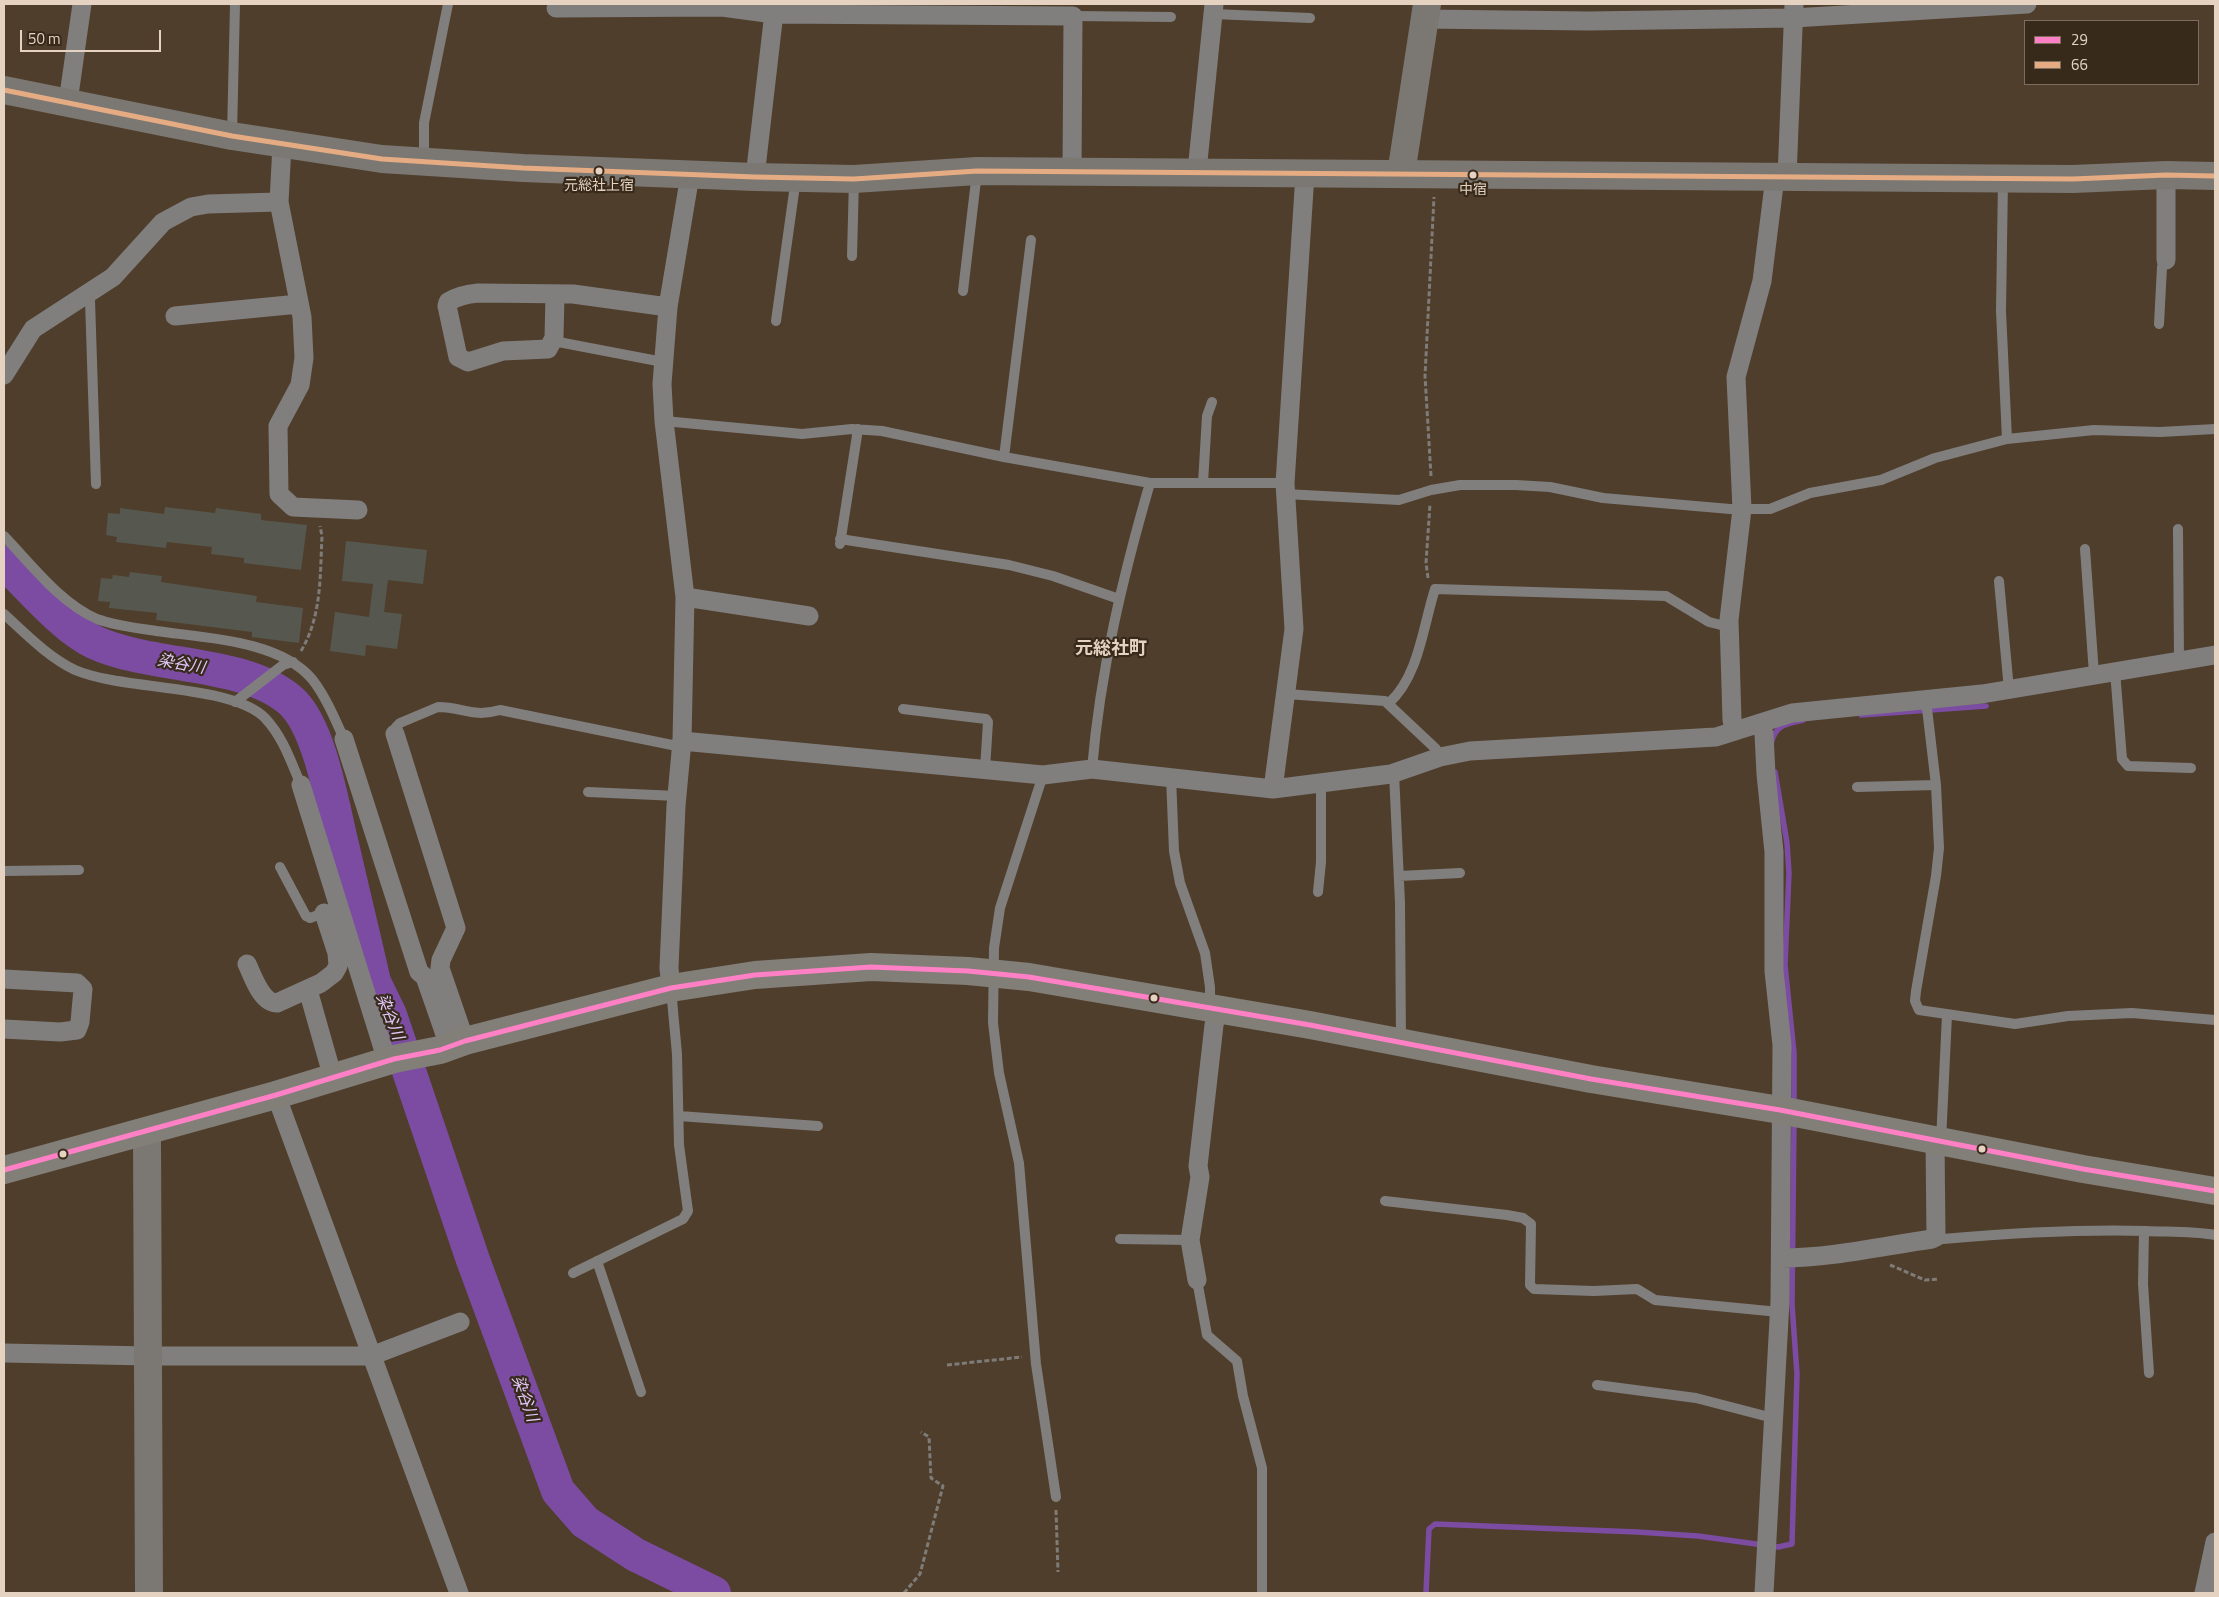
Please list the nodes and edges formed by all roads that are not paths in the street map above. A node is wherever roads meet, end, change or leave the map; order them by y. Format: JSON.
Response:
{"nodes":[{"id":1,"x":82,"y":4,"type":"edge"},
{"id":2,"x":235,"y":4,"type":"edge"},
{"id":3,"x":448,"y":4,"type":"edge"},
{"id":4,"x":1116,"y":4,"type":"edge"},
{"id":5,"x":2027,"y":4,"type":"edge"},
{"id":6,"x":722,"y":6,"type":"edge"},
{"id":7,"x":556,"y":8,"type":"dead end"},
{"id":8,"x":774,"y":9,"type":"edge"},
{"id":9,"x":906,"y":9,"type":"edge"},
{"id":10,"x":1214,"y":9,"type":"edge"},
{"id":11,"x":1793,"y":11,"type":"edge"},
{"id":12,"x":1426,"y":12,"type":"edge"},
{"id":13,"x":1116,"y":15,"type":"junction"},
{"id":14,"x":1073,"y":16,"type":"junction"},
{"id":15,"x":1171,"y":17,"type":"dead end"},
{"id":16,"x":1310,"y":18,"type":"dead end"},
{"id":17,"x":4,"y":90,"type":"edge"},
{"id":18,"x":68,"y":102,"type":"junction"},
{"id":19,"x":232,"y":136,"type":"junction"},
{"id":20,"x":282,"y":145,"type":"junction"},
{"id":21,"x":424,"y":162,"type":"junction"},
{"id":22,"x":977,"y":172,"type":"junction"},
{"id":23,"x":1199,"y":172,"type":"junction"},
{"id":24,"x":1072,"y":173,"type":"junction"},
{"id":25,"x":690,"y":174,"type":"junction"},
{"id":26,"x":1305,"y":174,"type":"junction"},
{"id":27,"x":1401,"y":174,"type":"junction"},
{"id":28,"x":2166,"y":175,"type":"junction"},
{"id":29,"x":755,"y":176,"type":"junction"},
{"id":30,"x":2215,"y":176,"type":"edge"},
{"id":31,"x":796,"y":177,"type":"junction"},
{"id":32,"x":1781,"y":177,"type":"junction"},
{"id":33,"x":854,"y":178,"type":"junction"},
{"id":34,"x":2003,"y":178,"type":"junction"},
{"id":35,"x":279,"y":202,"type":"junction"},
{"id":36,"x":1031,"y":240,"type":"dead end"},
{"id":37,"x":852,"y":256,"type":"dead end"},
{"id":38,"x":2166,"y":260,"type":"joint"},
{"id":39,"x":963,"y":291,"type":"dead end"},
{"id":40,"x":87,"y":294,"type":"junction"},
{"id":41,"x":554,"y":294,"type":"junction"},
{"id":42,"x":299,"y":304,"type":"junction"},
{"id":43,"x":668,"y":307,"type":"junction"},
{"id":44,"x":175,"y":316,"type":"dead end"},
{"id":45,"x":776,"y":320,"type":"dead end"},
{"id":46,"x":2159,"y":324,"type":"dead end"},
{"id":47,"x":552,"y":341,"type":"junction"},
{"id":48,"x":663,"y":362,"type":"junction"},
{"id":49,"x":4,"y":375,"type":"edge"},
{"id":50,"x":1212,"y":402,"type":"dead end"},
{"id":51,"x":664,"y":421,"type":"junction"},
{"id":52,"x":858,"y":429,"type":"junction"},
{"id":53,"x":2215,"y":429,"type":"edge"},
{"id":54,"x":2007,"y":439,"type":"junction"},
{"id":55,"x":1004,"y":456,"type":"junction"},
{"id":56,"x":1150,"y":483,"type":"junction"},
{"id":57,"x":1203,"y":483,"type":"junction"},
{"id":58,"x":96,"y":484,"type":"dead end"},
{"id":59,"x":1285,"y":488,"type":"junction"},
{"id":60,"x":1742,"y":508,"type":"junction"},
{"id":61,"x":358,"y":510,"type":"dead end"},
{"id":62,"x":2178,"y":529,"type":"dead end"},
{"id":63,"x":4,"y":536,"type":"edge"},
{"id":64,"x":2085,"y":549,"type":"dead end"},
{"id":65,"x":2000,"y":581,"type":"dead end"},
{"id":66,"x":685,"y":597,"type":"junction"},
{"id":67,"x":1119,"y":599,"type":"junction"},
{"id":68,"x":4,"y":614,"type":"edge"},
{"id":69,"x":809,"y":616,"type":"dead end"},
{"id":70,"x":1729,"y":627,"type":"junction"},
{"id":71,"x":2215,"y":655,"type":"edge"},
{"id":72,"x":2179,"y":660,"type":"junction"},
{"id":73,"x":288,"y":663,"type":"junction"},
{"id":74,"x":2115,"y":671,"type":"junction"},
{"id":75,"x":2094,"y":674,"type":"junction"},
{"id":76,"x":2009,"y":690,"type":"junction"},
{"id":77,"x":1286,"y":694,"type":"junction"},
{"id":78,"x":237,"y":700,"type":"junction"},
{"id":79,"x":1926,"y":700,"type":"junction"},
{"id":80,"x":1389,"y":704,"type":"junction"},
{"id":81,"x":903,"y":709,"type":"dead end"},
{"id":82,"x":1760,"y":722,"type":"junction"},
{"id":83,"x":1735,"y":731,"type":"junction"},
{"id":84,"x":395,"y":734,"type":"joint"},
{"id":85,"x":344,"y":739,"type":"joint"},
{"id":86,"x":682,"y":741,"type":"junction"},
{"id":87,"x":1440,"y":757,"type":"junction"},
{"id":88,"x":2192,"y":768,"type":"dead end"},
{"id":89,"x":985,"y":769,"type":"junction"},
{"id":90,"x":1092,"y":769,"type":"junction"},
{"id":91,"x":1394,"y":773,"type":"junction"},
{"id":92,"x":1043,"y":775,"type":"junction"},
{"id":93,"x":1171,"y":777,"type":"junction"},
{"id":94,"x":1321,"y":782,"type":"junction"},
{"id":95,"x":301,"y":785,"type":"joint"},
{"id":96,"x":1936,"y":785,"type":"junction"},
{"id":97,"x":1858,"y":787,"type":"dead end"},
{"id":98,"x":1273,"y":789,"type":"junction"},
{"id":99,"x":588,"y":792,"type":"dead end"},
{"id":100,"x":677,"y":796,"type":"junction"},
{"id":101,"x":280,"y":867,"type":"dead end"},
{"id":102,"x":79,"y":870,"type":"dead end"},
{"id":103,"x":4,"y":871,"type":"edge"},
{"id":104,"x":1460,"y":873,"type":"dead end"},
{"id":105,"x":1399,"y":876,"type":"junction"},
{"id":106,"x":1318,"y":892,"type":"dead end"},
{"id":107,"x":324,"y":913,"type":"joint"},
{"id":108,"x":247,"y":964,"type":"dead end"},
{"id":109,"x":994,"y":973,"type":"junction"},
{"id":110,"x":4,"y":979,"type":"edge"},
{"id":111,"x":671,"y":988,"type":"junction"},
{"id":112,"x":308,"y":990,"type":"junction"},
{"id":113,"x":1214,"y":1008,"type":"junction"},
{"id":114,"x":1948,"y":1015,"type":"junction"},
{"id":115,"x":2215,"y":1020,"type":"edge"},
{"id":116,"x":4,"y":1029,"type":"edge"},
{"id":117,"x":1401,"y":1042,"type":"junction"},
{"id":118,"x":451,"y":1046,"type":"junction"},
{"id":119,"x":391,"y":1060,"type":"junction"},
{"id":120,"x":333,"y":1078,"type":"junction"},
{"id":121,"x":276,"y":1095,"type":"junction"},
{"id":122,"x":1780,"y":1110,"type":"junction"},
{"id":123,"x":679,"y":1116,"type":"junction"},
{"id":124,"x":818,"y":1126,"type":"dead end"},
{"id":125,"x":144,"y":1132,"type":"junction"},
{"id":126,"x":1938,"y":1140,"type":"junction"},
{"id":127,"x":4,"y":1170,"type":"edge"},
{"id":128,"x":2215,"y":1191,"type":"edge"},
{"id":129,"x":1385,"y":1201,"type":"dead end"},
{"id":130,"x":2144,"y":1231,"type":"junction"},
{"id":131,"x":2215,"y":1235,"type":"edge"},
{"id":132,"x":1936,"y":1236,"type":"junction"},
{"id":133,"x":1120,"y":1239,"type":"dead end"},
{"id":134,"x":1190,"y":1240,"type":"junction"},
{"id":135,"x":1781,"y":1258,"type":"junction"},
{"id":136,"x":597,"y":1261,"type":"junction"},
{"id":137,"x":573,"y":1273,"type":"dead end"},
{"id":138,"x":1197,"y":1280,"type":"joint"},
{"id":139,"x":1779,"y":1312,"type":"junction"},
{"id":140,"x":460,"y":1322,"type":"dead end"},
{"id":141,"x":4,"y":1353,"type":"edge"},
{"id":142,"x":148,"y":1356,"type":"junction"},
{"id":143,"x":371,"y":1356,"type":"junction"},
{"id":144,"x":2150,"y":1373,"type":"dead end"},
{"id":145,"x":1597,"y":1385,"type":"dead end"},
{"id":146,"x":641,"y":1392,"type":"dead end"},
{"id":147,"x":1773,"y":1418,"type":"junction"},
{"id":148,"x":1056,"y":1497,"type":"road end"},
{"id":149,"x":2215,"y":1542,"type":"edge"},
{"id":150,"x":148,"y":1593,"type":"edge"},
{"id":151,"x":459,"y":1593,"type":"edge"},
{"id":152,"x":1262,"y":1593,"type":"edge"},
{"id":153,"x":1764,"y":1593,"type":"edge"},
{"id":154,"x":2204,"y":1593,"type":"edge"}],
"edges":[{"from":1,"to":18,"type":"street"},
{"from":2,"to":19,"type":"lane"},
{"from":3,"to":21,"type":"lane"},
{"from":4,"to":13,"type":"lane"},
{"from":5,"to":11,"type":"street"},
{"from":6,"to":7,"type":"street"},
{"from":6,"to":8,"type":"street"},
{"from":8,"to":9,"type":"street"},
{"from":8,"to":29,"type":"street"},
{"from":9,"to":14,"type":"street"},
{"from":10,"to":16,"type":"lane"},
{"from":10,"to":23,"type":"street"},
{"from":11,"to":12,"type":"street"},
{"from":11,"to":32,"type":"street"},
{"from":12,"to":27,"type":"main road"},
{"from":13,"to":14,"type":"lane"},
{"from":13,"to":15,"type":"lane"},
{"from":14,"to":24,"type":"street"},
{"from":17,"to":18,"type":"main road"},
{"from":18,"to":19,"type":"main road"},
{"from":19,"to":20,"type":"main road"},
{"from":20,"to":21,"type":"main road"},
{"from":20,"to":35,"type":"street"},
{"from":21,"to":25,"type":"main road"},
{"from":22,"to":24,"type":"main road"},
{"from":22,"to":33,"type":"main road"},
{"from":22,"to":39,"type":"lane"},
{"from":23,"to":24,"type":"main road"},
{"from":23,"to":26,"type":"main road"},
{"from":25,"to":29,"type":"main road"},
{"from":25,"to":43,"type":"street"},
{"from":26,"to":27,"type":"main road"},
{"from":26,"to":59,"type":"street"},
{"from":27,"to":32,"type":"main road"},
{"from":28,"to":30,"type":"main road"},
{"from":28,"to":34,"type":"main road"},
{"from":28,"to":38,"type":"street"},
{"from":29,"to":31,"type":"main road"},
{"from":31,"to":33,"type":"main road"},
{"from":31,"to":45,"type":"lane"},
{"from":32,"to":34,"type":"main road"},
{"from":32,"to":60,"type":"street"},
{"from":33,"to":37,"type":"lane"},
{"from":34,"to":54,"type":"lane"},
{"from":35,"to":40,"type":"street"},
{"from":35,"to":42,"type":"street"},
{"from":36,"to":55,"type":"lane"},
{"from":38,"to":46,"type":"lane"},
{"from":40,"to":49,"type":"street"},
{"from":40,"to":58,"type":"lane"},
{"from":41,"to":43,"type":"street"},
{"from":41,"to":47,"type":"street"},
{"from":41,"to":47,"type":"street"},
{"from":42,"to":44,"type":"street"},
{"from":42,"to":61,"type":"street"},
{"from":43,"to":48,"type":"street"},
{"from":47,"to":48,"type":"lane"},
{"from":48,"to":51,"type":"street"},
{"from":50,"to":57,"type":"lane"},
{"from":51,"to":52,"type":"lane"},
{"from":51,"to":66,"type":"street"},
{"from":52,"to":55,"type":"lane"},
{"from":52,"to":67,"type":"lane"},
{"from":53,"to":54,"type":"lane"},
{"from":54,"to":60,"type":"lane"},
{"from":55,"to":56,"type":"lane"},
{"from":56,"to":57,"type":"lane"},
{"from":56,"to":67,"type":"lane"},
{"from":57,"to":59,"type":"lane"},
{"from":59,"to":60,"type":"lane"},
{"from":59,"to":77,"type":"street"},
{"from":60,"to":70,"type":"street"},
{"from":62,"to":72,"type":"lane"},
{"from":63,"to":73,"type":"lane"},
{"from":64,"to":75,"type":"lane"},
{"from":65,"to":76,"type":"lane"},
{"from":66,"to":69,"type":"street"},
{"from":66,"to":86,"type":"street"},
{"from":67,"to":90,"type":"lane"},
{"from":68,"to":78,"type":"lane"},
{"from":70,"to":80,"type":"lane"},
{"from":70,"to":83,"type":"street"},
{"from":71,"to":72,"type":"street"},
{"from":72,"to":74,"type":"street"},
{"from":73,"to":78,"type":"lane"},
{"from":73,"to":85,"type":"lane"},
{"from":74,"to":75,"type":"street"},
{"from":74,"to":88,"type":"lane"},
{"from":75,"to":76,"type":"street"},
{"from":76,"to":79,"type":"street"},
{"from":77,"to":80,"type":"lane"},
{"from":77,"to":98,"type":"street"},
{"from":78,"to":95,"type":"lane"},
{"from":79,"to":82,"type":"street"},
{"from":79,"to":96,"type":"lane"},
{"from":80,"to":87,"type":"lane"},
{"from":81,"to":89,"type":"lane"},
{"from":82,"to":83,"type":"street"},
{"from":82,"to":122,"type":"street"},
{"from":83,"to":87,"type":"street"},
{"from":84,"to":86,"type":"lane"},
{"from":84,"to":118,"type":"street"},
{"from":85,"to":118,"type":"street"},
{"from":86,"to":89,"type":"street"},
{"from":86,"to":100,"type":"street"},
{"from":87,"to":91,"type":"street"},
{"from":89,"to":92,"type":"street"},
{"from":90,"to":92,"type":"street"},
{"from":90,"to":93,"type":"street"},
{"from":91,"to":94,"type":"street"},
{"from":91,"to":105,"type":"lane"},
{"from":92,"to":109,"type":"lane"},
{"from":93,"to":98,"type":"street"},
{"from":93,"to":113,"type":"lane"},
{"from":94,"to":98,"type":"street"},
{"from":94,"to":106,"type":"lane"},
{"from":95,"to":119,"type":"street"},
{"from":96,"to":97,"type":"lane"},
{"from":96,"to":114,"type":"lane"},
{"from":99,"to":100,"type":"lane"},
{"from":100,"to":111,"type":"street"},
{"from":101,"to":107,"type":"lane"},
{"from":102,"to":103,"type":"lane"},
{"from":104,"to":105,"type":"lane"},
{"from":105,"to":117,"type":"lane"},
{"from":107,"to":112,"type":"street"},
{"from":108,"to":112,"type":"street"},
{"from":109,"to":111,"type":"main road"},
{"from":109,"to":113,"type":"main road"},
{"from":109,"to":148,"type":"lane"},
{"from":110,"to":116,"type":"street"},
{"from":111,"to":118,"type":"main road"},
{"from":111,"to":123,"type":"lane"},
{"from":112,"to":120,"type":"street"},
{"from":113,"to":117,"type":"main road"},
{"from":113,"to":134,"type":"street"},
{"from":114,"to":115,"type":"lane"},
{"from":114,"to":126,"type":"lane"},
{"from":117,"to":122,"type":"main road"},
{"from":118,"to":119,"type":"main road"},
{"from":119,"to":120,"type":"main road"},
{"from":120,"to":121,"type":"main road"},
{"from":121,"to":125,"type":"main road"},
{"from":121,"to":143,"type":"street"},
{"from":122,"to":126,"type":"main road"},
{"from":122,"to":135,"type":"street"},
{"from":123,"to":124,"type":"lane"},
{"from":123,"to":136,"type":"lane"},
{"from":125,"to":127,"type":"main road"},
{"from":125,"to":142,"type":"main road"},
{"from":126,"to":128,"type":"main road"},
{"from":126,"to":132,"type":"street"},
{"from":129,"to":139,"type":"lane"},
{"from":130,"to":131,"type":"lane"},
{"from":130,"to":132,"type":"lane"},
{"from":130,"to":144,"type":"lane"},
{"from":132,"to":135,"type":"street"},
{"from":133,"to":134,"type":"lane"},
{"from":134,"to":138,"type":"street"},
{"from":135,"to":139,"type":"street"},
{"from":136,"to":137,"type":"lane"},
{"from":136,"to":146,"type":"lane"},
{"from":138,"to":152,"type":"lane"},
{"from":139,"to":147,"type":"street"},
{"from":140,"to":143,"type":"street"},
{"from":141,"to":142,"type":"street"},
{"from":142,"to":143,"type":"street"},
{"from":142,"to":150,"type":"main road"},
{"from":143,"to":151,"type":"street"},
{"from":145,"to":147,"type":"lane"},
{"from":147,"to":153,"type":"street"},
{"from":149,"to":154,"type":"street"}]}
